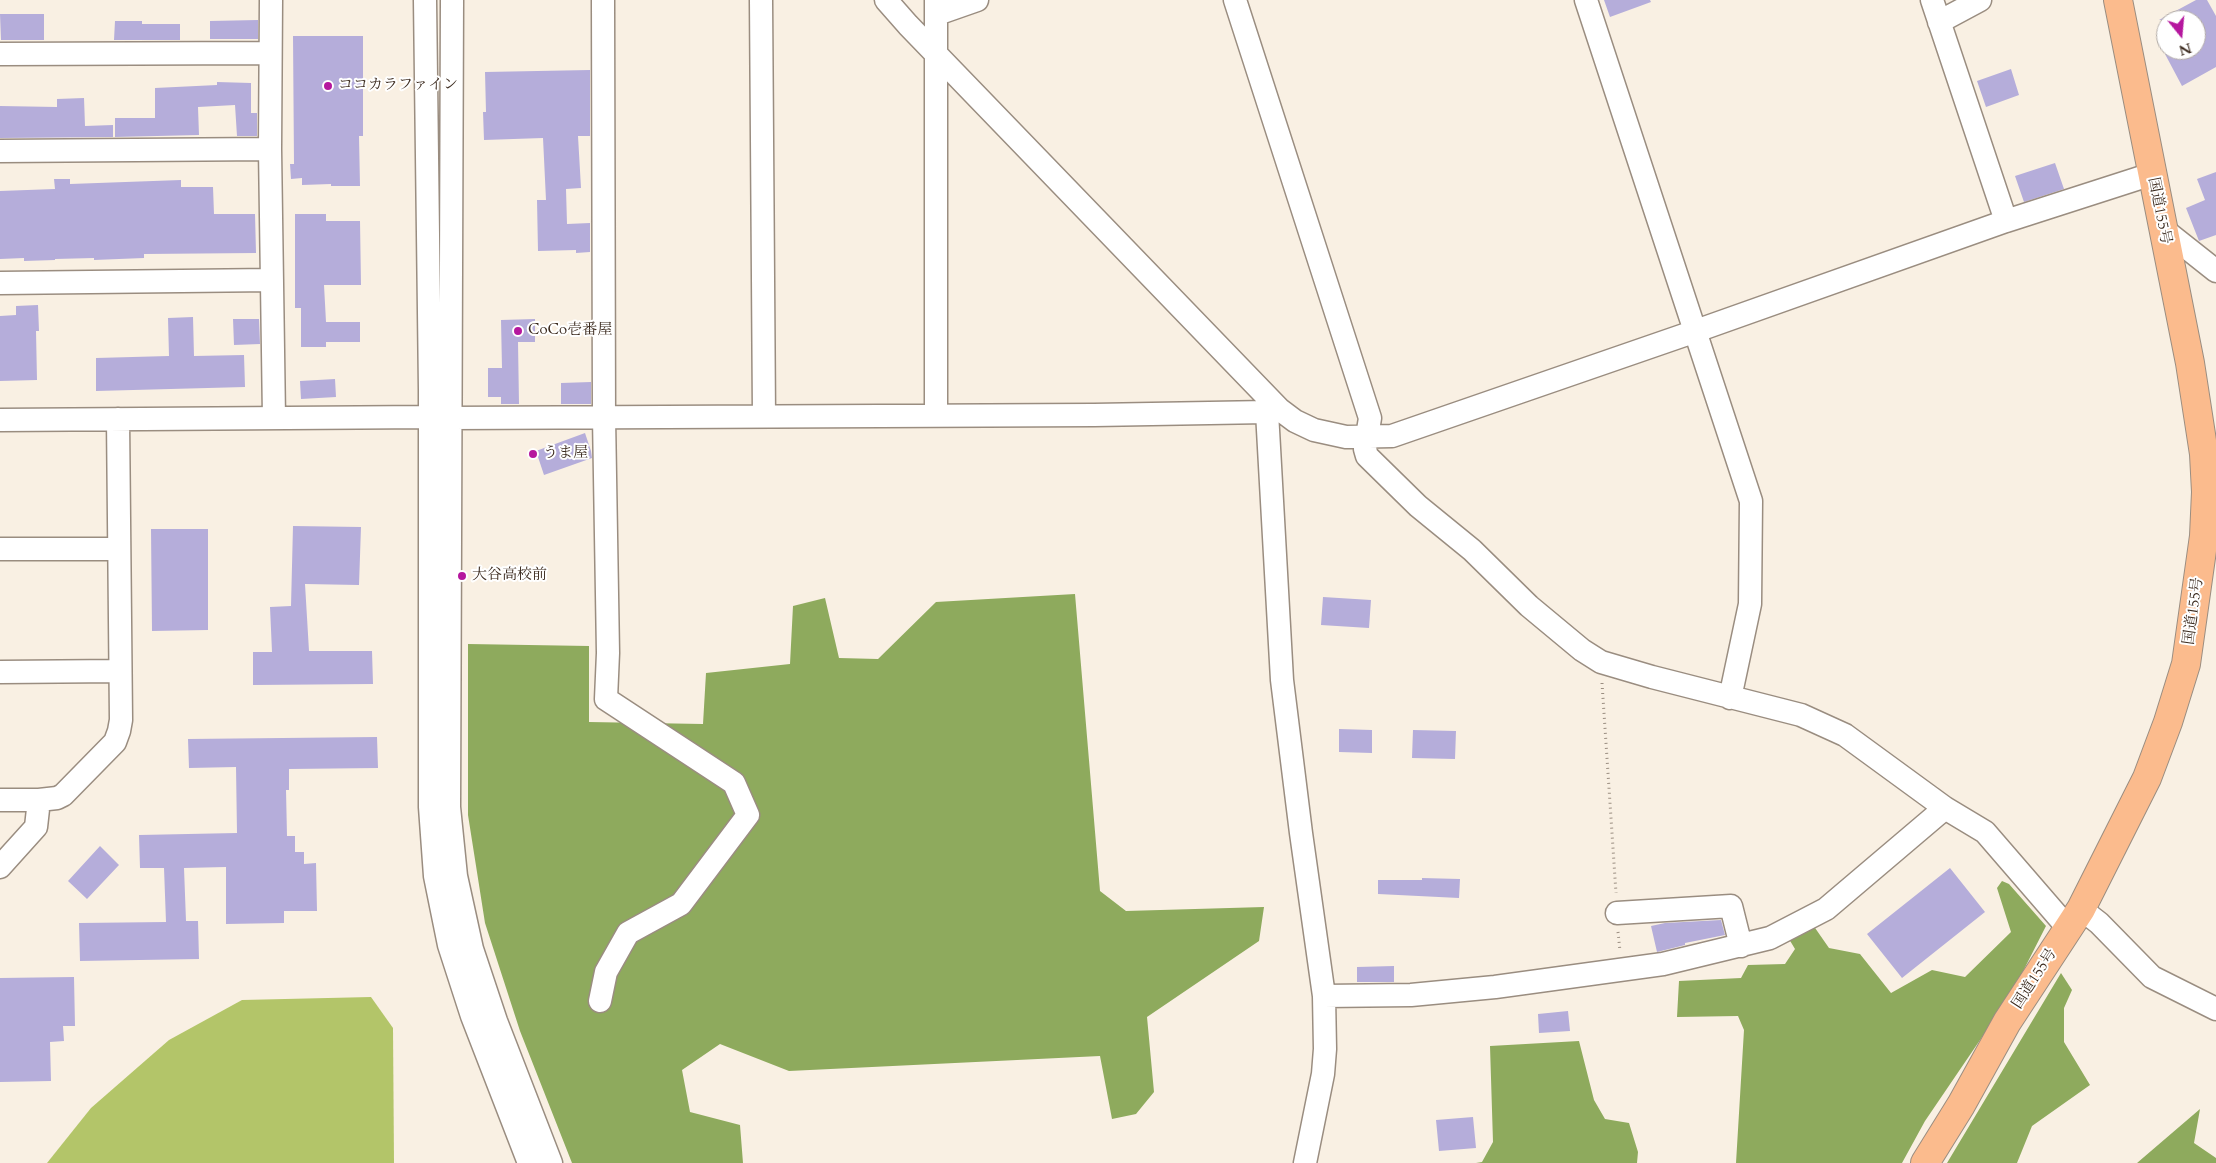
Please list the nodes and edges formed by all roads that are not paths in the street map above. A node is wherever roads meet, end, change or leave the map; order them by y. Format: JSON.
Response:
{"nodes":[{"id":1,"x":270,"y":0,"type":"edge"},
{"id":2,"x":425,"y":0,"type":"edge"},
{"id":3,"x":452,"y":0,"type":"edge"},
{"id":4,"x":602,"y":0,"type":"edge"},
{"id":5,"x":761,"y":0,"type":"edge"},
{"id":6,"x":886,"y":0,"type":"edge"},
{"id":7,"x":977,"y":0,"type":"edge"},
{"id":8,"x":1235,"y":0,"type":"edge"},
{"id":9,"x":1586,"y":0,"type":"edge"},
{"id":10,"x":1932,"y":0,"type":"edge"},
{"id":11,"x":1980,"y":0,"type":"edge"},
{"id":12,"x":2118,"y":0,"type":"edge"},
{"id":13,"x":936,"y":7,"type":"edge"},
{"id":14,"x":1939,"y":22,"type":"junction"},
{"id":15,"x":270,"y":53,"type":"junction"},
{"id":16,"x":0,"y":54,"type":"edge"},
{"id":17,"x":937,"y":54,"type":"junction"},
{"id":18,"x":270,"y":149,"type":"junction"},
{"id":19,"x":0,"y":151,"type":"edge"},
{"id":20,"x":2152,"y":174,"type":"junction"},
{"id":21,"x":2006,"y":221,"type":"junction"},
{"id":22,"x":2163,"y":229,"type":"junction"},
{"id":23,"x":2216,"y":271,"type":"edge"},
{"id":24,"x":272,"y":280,"type":"junction"},
{"id":25,"x":0,"y":283,"type":"edge"},
{"id":26,"x":1696,"y":331,"type":"junction"},
{"id":27,"x":1273,"y":411,"type":"junction"},
{"id":28,"x":936,"y":414,"type":"junction"},
{"id":29,"x":604,"y":416,"type":"junction"},
{"id":30,"x":764,"y":416,"type":"junction"},
{"id":31,"x":440,"y":417,"type":"junction"},
{"id":32,"x":274,"y":418,"type":"junction"},
{"id":33,"x":0,"y":420,"type":"edge"},
{"id":34,"x":118,"y":420,"type":"junction"},
{"id":35,"x":1366,"y":438,"type":"junction"},
{"id":36,"x":2211,"y":491,"type":"edge"},
{"id":37,"x":2210,"y":521,"type":"edge"},
{"id":38,"x":0,"y":549,"type":"edge"},
{"id":39,"x":118,"y":549,"type":"junction"},
{"id":40,"x":120,"y":671,"type":"junction"},
{"id":41,"x":0,"y":672,"type":"edge"},
{"id":42,"x":1730,"y":698,"type":"junction"},
{"id":43,"x":0,"y":800,"type":"edge"},
{"id":44,"x":39,"y":800,"type":"junction"},
{"id":45,"x":1945,"y":808,"type":"junction"},
{"id":46,"x":0,"y":867,"type":"edge"},
{"id":47,"x":1617,"y":913,"type":"road end"},
{"id":48,"x":2074,"y":919,"type":"junction"},
{"id":49,"x":1741,"y":946,"type":"junction"},
{"id":50,"x":1324,"y":996,"type":"junction"},
{"id":51,"x":600,"y":1001,"type":"dead end"},
{"id":52,"x":2216,"y":1009,"type":"edge"},
{"id":53,"x":529,"y":1163,"type":"edge"},
{"id":54,"x":551,"y":1163,"type":"edge"},
{"id":55,"x":1305,"y":1163,"type":"edge"},
{"id":56,"x":1925,"y":1163,"type":"edge"}],
"edges":[{"from":1,"to":15,"type":"street"},
{"from":2,"to":31,"type":"street"},
{"from":3,"to":31,"type":"street"},
{"from":4,"to":29,"type":"street"},
{"from":5,"to":30,"type":"street"},
{"from":6,"to":17,"type":"street"},
{"from":7,"to":13,"type":"street"},
{"from":8,"to":35,"type":"street"},
{"from":9,"to":26,"type":"street"},
{"from":10,"to":14,"type":"street"},
{"from":11,"to":14,"type":"street"},
{"from":12,"to":20,"type":"highway","name":"国道155号"},
{"from":13,"to":17,"type":"street"},
{"from":14,"to":21,"type":"street"},
{"from":15,"to":16,"type":"street"},
{"from":15,"to":18,"type":"street"},
{"from":17,"to":27,"type":"street"},
{"from":17,"to":28,"type":"street"},
{"from":18,"to":19,"type":"street"},
{"from":18,"to":24,"type":"street"},
{"from":20,"to":21,"type":"street"},
{"from":20,"to":22,"type":"highway","name":"国道155号"},
{"from":21,"to":26,"type":"street"},
{"from":22,"to":23,"type":"street"},
{"from":22,"to":36,"type":"highway","name":"国道155号"},
{"from":24,"to":25,"type":"street"},
{"from":24,"to":32,"type":"street"},
{"from":26,"to":35,"type":"street"},
{"from":26,"to":42,"type":"street"},
{"from":27,"to":28,"type":"street"},
{"from":27,"to":35,"type":"street"},
{"from":27,"to":50,"type":"street"},
{"from":28,"to":30,"type":"street"},
{"from":29,"to":30,"type":"street"},
{"from":29,"to":31,"type":"street"},
{"from":29,"to":51,"type":"street"},
{"from":31,"to":32,"type":"street"},
{"from":31,"to":53,"type":"street"},
{"from":31,"to":54,"type":"street"},
{"from":32,"to":34,"type":"street"},
{"from":33,"to":34,"type":"street"},
{"from":34,"to":39,"type":"street"},
{"from":35,"to":42,"type":"street"},
{"from":36,"to":37,"type":"highway","name":"国道155号"},
{"from":37,"to":48,"type":"highway","name":"国道155号"},
{"from":38,"to":39,"type":"street"},
{"from":39,"to":40,"type":"street"},
{"from":40,"to":41,"type":"street"},
{"from":40,"to":44,"type":"street"},
{"from":42,"to":45,"type":"street"},
{"from":43,"to":44,"type":"street"},
{"from":44,"to":46,"type":"street"},
{"from":45,"to":48,"type":"street"},
{"from":45,"to":49,"type":"street"},
{"from":47,"to":49,"type":"street"},
{"from":48,"to":52,"type":"street"},
{"from":48,"to":56,"type":"highway","name":"国道155号"},
{"from":49,"to":50,"type":"street"},
{"from":50,"to":55,"type":"street"}]}
